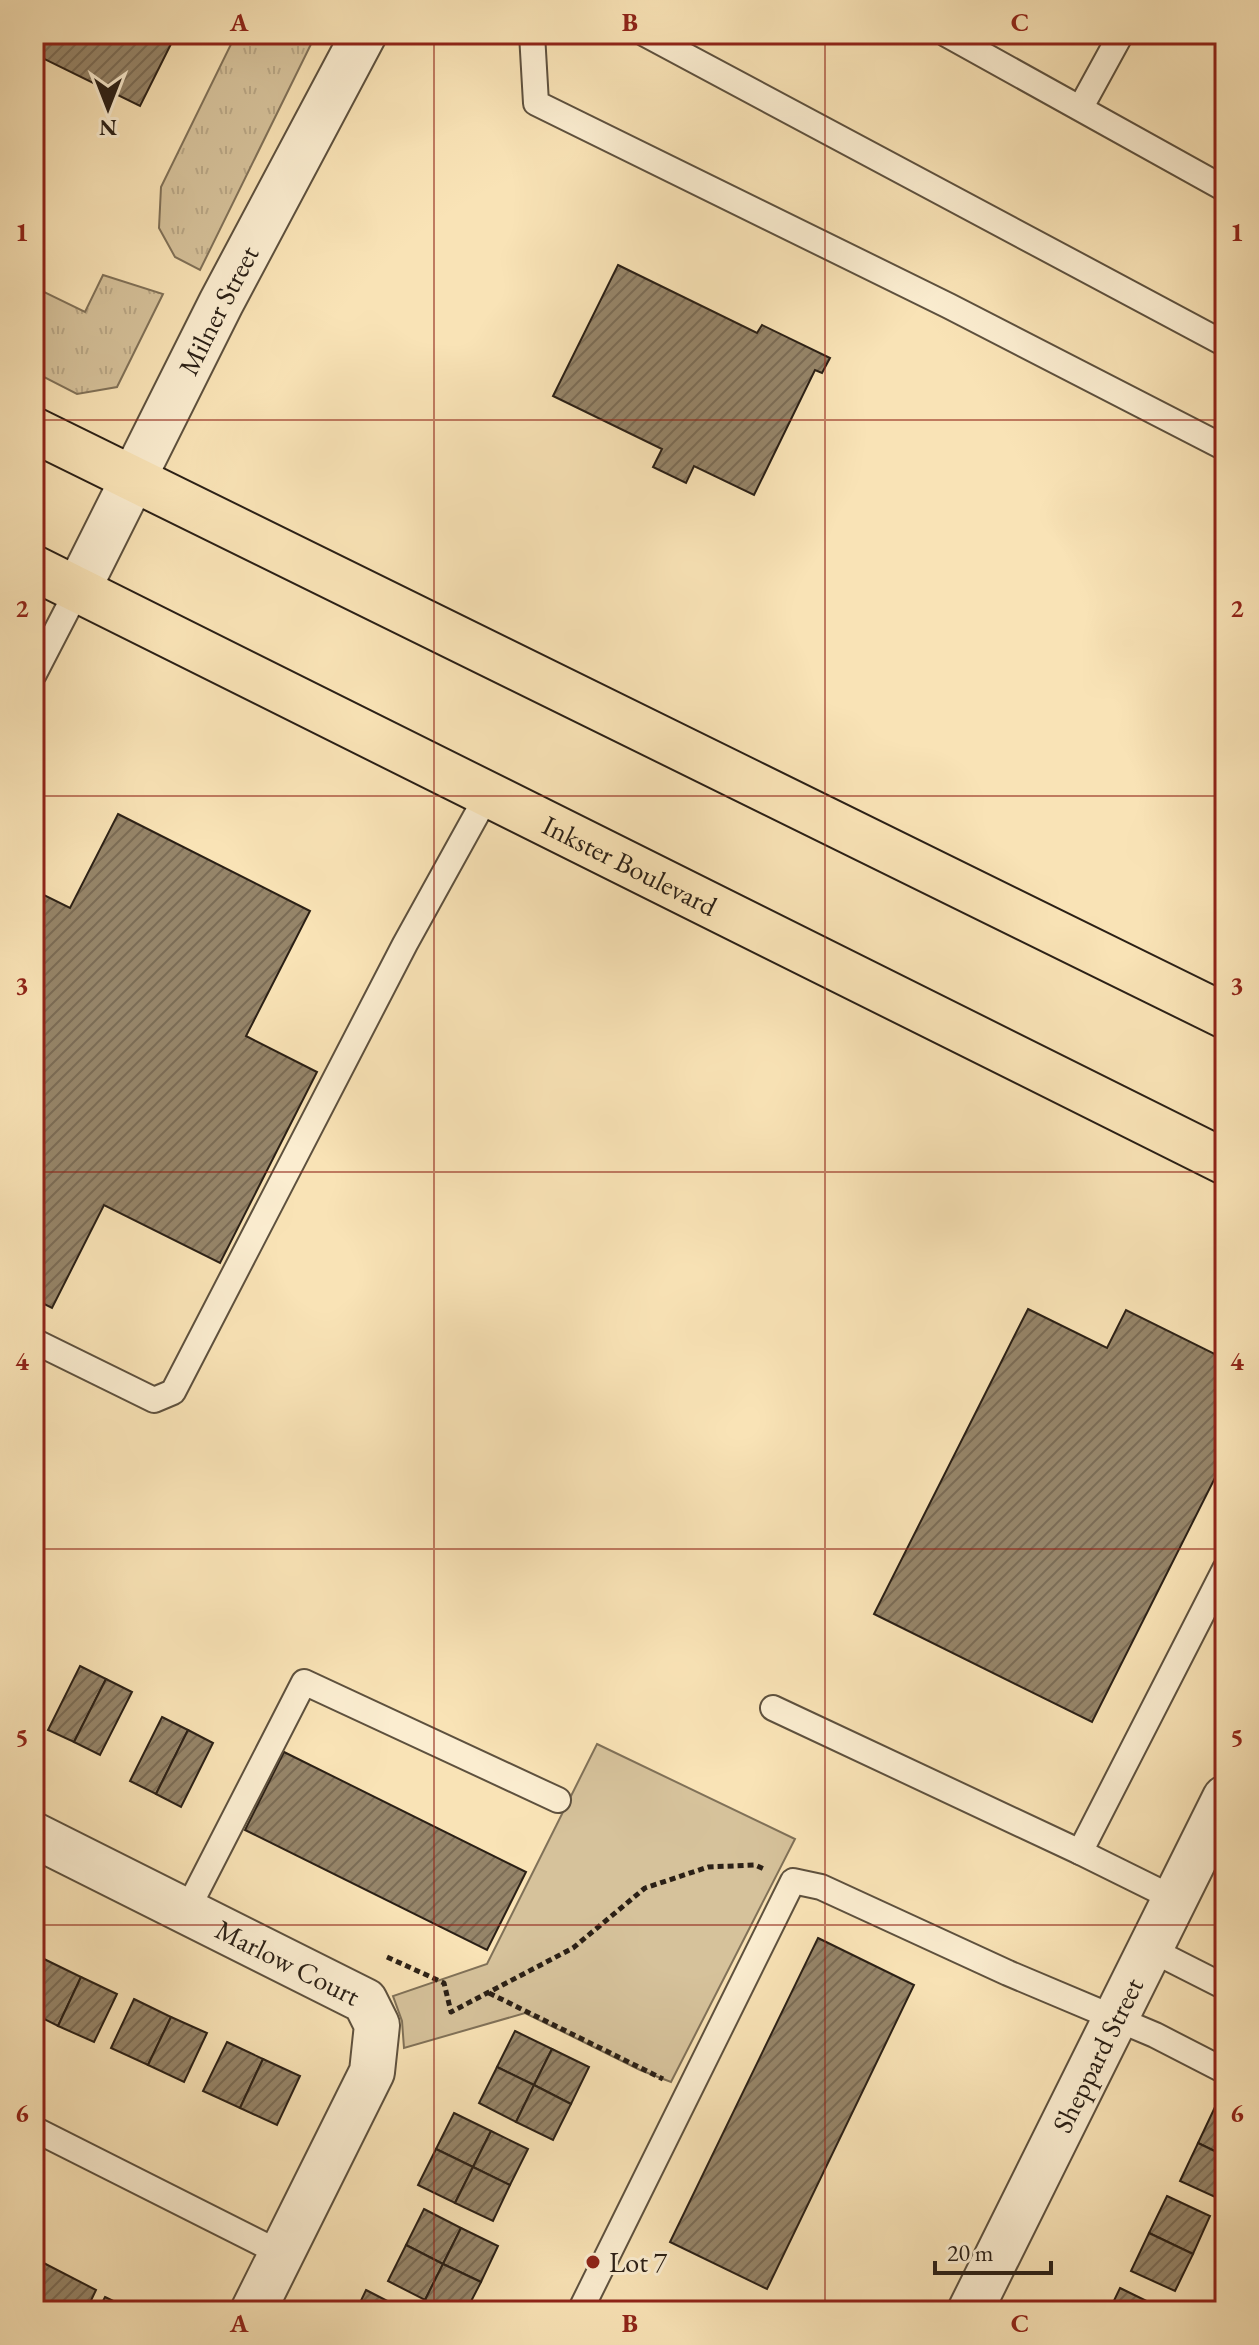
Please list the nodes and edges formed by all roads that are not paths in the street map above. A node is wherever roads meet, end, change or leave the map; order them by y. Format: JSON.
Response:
{"nodes":[{"id":1,"x":364,"y":34,"type":"edge"},
{"id":2,"x":532,"y":34,"type":"edge"},
{"id":3,"x":645,"y":34,"type":"edge"},
{"id":4,"x":946,"y":34,"type":"edge"},
{"id":5,"x":1121,"y":34,"type":"edge"},
{"id":6,"x":1081,"y":107,"type":"junction"},
{"id":7,"x":1225,"y":189,"type":"edge"},
{"id":8,"x":1225,"y":344,"type":"edge"},
{"id":9,"x":34,"y":430,"type":"edge"},
{"id":10,"x":1224,"y":446,"type":"edge"},
{"id":11,"x":133,"y":478,"type":"junction"},
{"id":12,"x":34,"y":568,"type":"edge"},
{"id":13,"x":78,"y":589,"type":"junction"},
{"id":14,"x":34,"y":674,"type":"edge"},
{"id":15,"x":488,"y":794,"type":"junction"},
{"id":16,"x":1225,"y":1016,"type":"edge"},
{"id":17,"x":1225,"y":1162,"type":"edge"},
{"id":18,"x":34,"y":1341,"type":"edge"},
{"id":19,"x":1225,"y":1569,"type":"edge"},
{"id":20,"x":773,"y":1708,"type":"dead end"},
{"id":21,"x":1225,"y":1798,"type":"edge"},
{"id":22,"x":558,"y":1800,"type":"dead end"},
{"id":23,"x":34,"y":1835,"type":"edge"},
{"id":24,"x":1080,"y":1852,"type":"junction"},
{"id":25,"x":1175,"y":1899,"type":"junction"},
{"id":26,"x":186,"y":1912,"type":"junction"},
{"id":27,"x":1150,"y":1949,"type":"junction"},
{"id":28,"x":1225,"y":1987,"type":"edge"},
{"id":29,"x":1116,"y":2018,"type":"junction"},
{"id":30,"x":1225,"y":2071,"type":"edge"},
{"id":31,"x":34,"y":2129,"type":"edge"},
{"id":32,"x":280,"y":2253,"type":"junction"},
{"id":33,"x":253,"y":2311,"type":"edge"},
{"id":34,"x":580,"y":2311,"type":"edge"},
{"id":35,"x":970,"y":2311,"type":"edge"}],
"edges":[{"from":1,"to":11,"type":"street","name":"Milner Street"},
{"from":2,"to":10,"type":"lane"},
{"from":3,"to":8,"type":"lane"},
{"from":4,"to":6,"type":"lane"},
{"from":5,"to":6,"type":"lane"},
{"from":6,"to":7,"type":"lane"},
{"from":9,"to":11,"type":"main road"},
{"from":11,"to":13,"type":"street","name":"Milner Street"},
{"from":11,"to":16,"type":"main road"},
{"from":12,"to":13,"type":"main road","name":"Inkster Boulevard"},
{"from":13,"to":14,"type":"lane"},
{"from":13,"to":15,"type":"main road","name":"Inkster Boulevard"},
{"from":15,"to":17,"type":"main road","name":"Inkster Boulevard"},
{"from":15,"to":18,"type":"lane"},
{"from":19,"to":24,"type":"lane"},
{"from":20,"to":24,"type":"lane"},
{"from":21,"to":25,"type":"street","name":"Sheppard Street"},
{"from":22,"to":26,"type":"lane"},
{"from":23,"to":26,"type":"street","name":"Marlow Court"},
{"from":24,"to":25,"type":"lane"},
{"from":25,"to":27,"type":"street","name":"Sheppard Street"},
{"from":26,"to":32,"type":"street","name":"Marlow Court"},
{"from":27,"to":28,"type":"lane"},
{"from":27,"to":29,"type":"street","name":"Sheppard Street"},
{"from":29,"to":30,"type":"lane"},
{"from":29,"to":34,"type":"lane"},
{"from":29,"to":35,"type":"street","name":"Sheppard Street"},
{"from":31,"to":32,"type":"lane"},
{"from":32,"to":33,"type":"street","name":"Marlow Court"}]}
